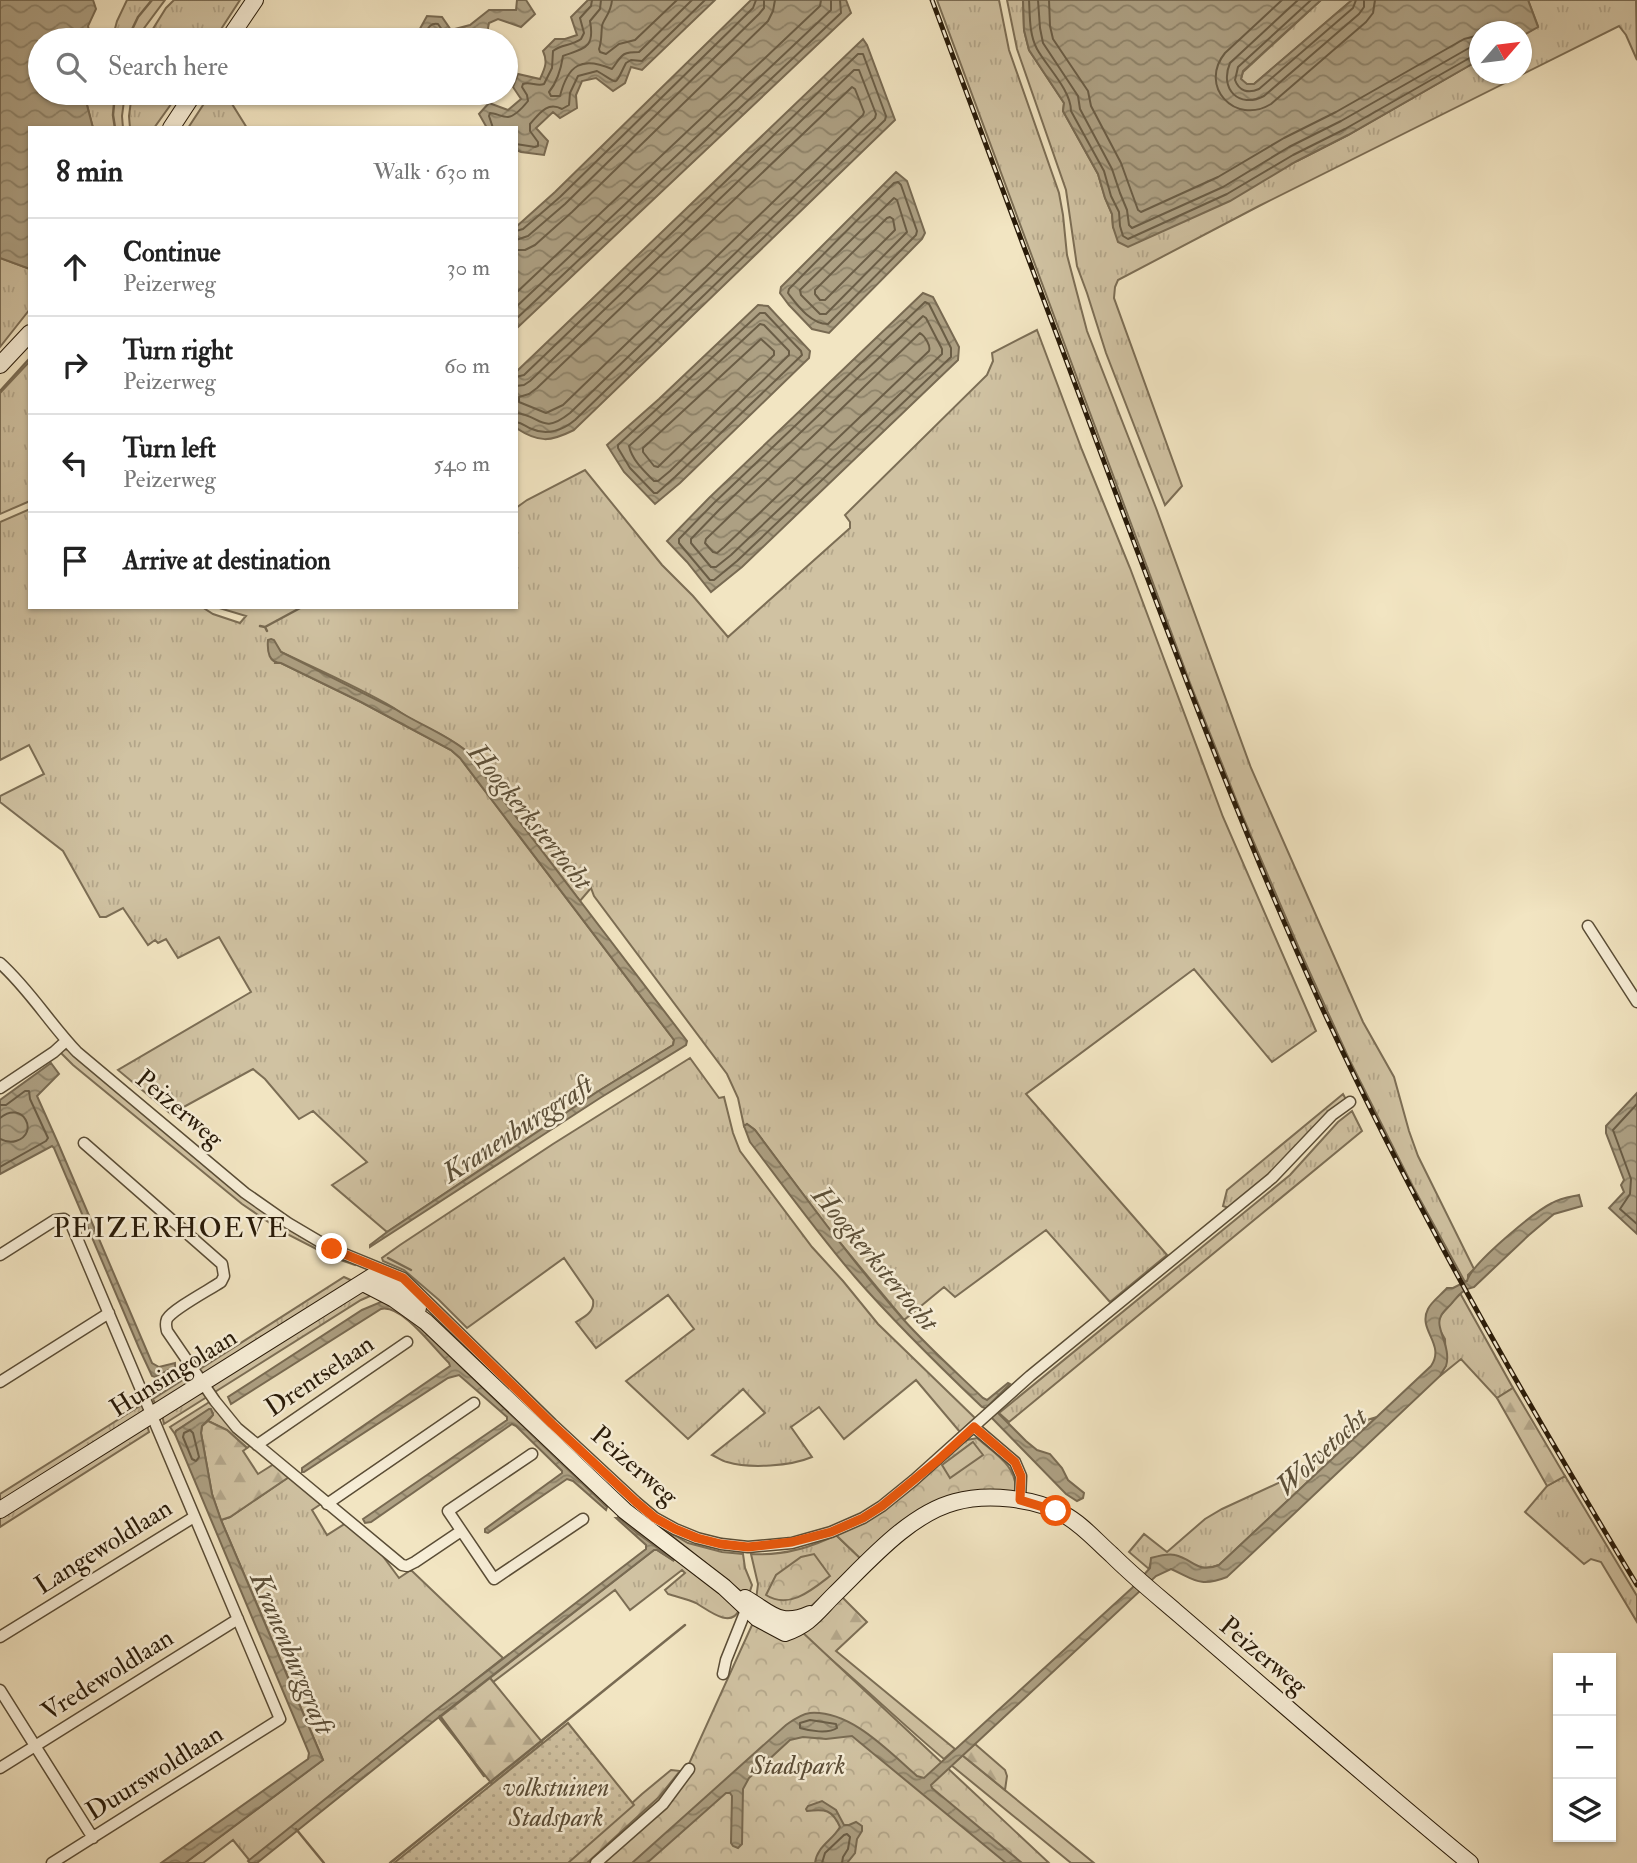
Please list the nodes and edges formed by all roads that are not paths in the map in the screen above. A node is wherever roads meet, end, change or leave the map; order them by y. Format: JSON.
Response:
{"nodes":[{"id":1,"x":256,"y":0,"type":"edge"},
{"id":2,"x":237,"y":28,"type":"edge"},
{"id":3,"x":186,"y":105,"type":"edge"},
{"id":4,"x":172,"y":126,"type":"edge"},
{"id":5,"x":28,"y":327,"type":"edge"},
{"id":6,"x":28,"y":335,"type":"edge"},
{"id":7,"x":12,"y":351,"type":"junction"},
{"id":8,"x":0,"y":365,"type":"edge"},
{"id":9,"x":1588,"y":926,"type":"dead end"},
{"id":10,"x":1,"y":966,"type":"edge"},
{"id":11,"x":1637,"y":1002,"type":"edge"},
{"id":12,"x":66,"y":1041,"type":"junction"},
{"id":13,"x":0,"y":1088,"type":"edge"},
{"id":14,"x":1350,"y":1102,"type":"dead end"},
{"id":15,"x":83,"y":1143,"type":"dead end"},
{"id":16,"x":0,"y":1255,"type":"edge"},
{"id":17,"x":368,"y":1280,"type":"joint"},
{"id":18,"x":109,"y":1313,"type":"junction"},
{"id":19,"x":407,"y":1342,"type":"dead end"},
{"id":20,"x":466,"y":1352,"type":"junction"},
{"id":21,"x":0,"y":1382,"type":"edge"},
{"id":22,"x":202,"y":1382,"type":"junction"},
{"id":23,"x":474,"y":1403,"type":"dead end"},
{"id":24,"x":151,"y":1415,"type":"junction"},
{"id":25,"x":974,"y":1427,"type":"junction"},
{"id":26,"x":257,"y":1445,"type":"junction"},
{"id":27,"x":532,"y":1454,"type":"dead end"},
{"id":28,"x":1020,"y":1500,"type":"junction"},
{"id":29,"x":327,"y":1504,"type":"junction"},
{"id":30,"x":0,"y":1510,"type":"edge"},
{"id":31,"x":194,"y":1517,"type":"junction"},
{"id":32,"x":583,"y":1518,"type":"dead end"},
{"id":33,"x":461,"y":1531,"type":"junction"},
{"id":34,"x":748,"y":1605,"type":"junction"},
{"id":35,"x":238,"y":1619,"type":"junction"},
{"id":36,"x":0,"y":1637,"type":"edge"},
{"id":37,"x":723,"y":1674,"type":"dead end"},
{"id":38,"x":0,"y":1690,"type":"edge"},
{"id":39,"x":35,"y":1746,"type":"junction"},
{"id":40,"x":0,"y":1768,"type":"edge"},
{"id":41,"x":690,"y":1769,"type":"dead end"},
{"id":42,"x":93,"y":1838,"type":"junction"},
{"id":43,"x":52,"y":1863,"type":"edge"},
{"id":44,"x":596,"y":1863,"type":"edge"},
{"id":45,"x":1469,"y":1863,"type":"edge"}],
"edges":[{"from":1,"to":2,"type":"street"},
{"from":3,"to":4,"type":"street"},
{"from":5,"to":7,"type":"street"},
{"from":6,"to":7,"type":"street"},
{"from":7,"to":8,"type":"street"},
{"from":9,"to":11,"type":"street"},
{"from":10,"to":12,"type":"street","name":"Peizerweg"},
{"from":12,"to":13,"type":"street"},
{"from":12,"to":20,"type":"street","name":"Peizerweg"},
{"from":14,"to":25,"type":"street","name":"Peizerweg"},
{"from":15,"to":22,"type":"street","name":"Drentselaan"},
{"from":16,"to":18,"type":"street"},
{"from":17,"to":20,"type":"street","name":"Peizerweg"},
{"from":17,"to":22,"type":"street","name":"Hunsingolaan"},
{"from":18,"to":21,"type":"street"},
{"from":18,"to":24,"type":"street"},
{"from":19,"to":26,"type":"street","name":"Drentselaan"},
{"from":20,"to":25,"type":"street","name":"Peizerweg"},
{"from":20,"to":34,"type":"street","name":"Peizerweg"},
{"from":22,"to":24,"type":"street","name":"Hunsingolaan"},
{"from":22,"to":26,"type":"street","name":"Drentselaan"},
{"from":23,"to":29,"type":"street"},
{"from":24,"to":30,"type":"street","name":"Hunsingolaan"},
{"from":24,"to":31,"type":"street"},
{"from":25,"to":28,"type":"street"},
{"from":26,"to":29,"type":"street","name":"Drentselaan"},
{"from":27,"to":33,"type":"street"},
{"from":28,"to":34,"type":"street","name":"Peizerweg"},
{"from":28,"to":45,"type":"street","name":"Peizerweg"},
{"from":29,"to":33,"type":"street","name":"Drentselaan"},
{"from":31,"to":35,"type":"street"},
{"from":31,"to":36,"type":"street","name":"Langewoldlaan"},
{"from":32,"to":33,"type":"street"},
{"from":34,"to":37,"type":"street"},
{"from":35,"to":39,"type":"street","name":"Vredewoldlaan"},
{"from":35,"to":42,"type":"street","name":"Duurswoldlaan"},
{"from":38,"to":39,"type":"street"},
{"from":39,"to":40,"type":"street","name":"Vredewoldlaan"},
{"from":39,"to":42,"type":"street"},
{"from":41,"to":44,"type":"street"},
{"from":42,"to":43,"type":"street","name":"Duurswoldlaan"}]}
